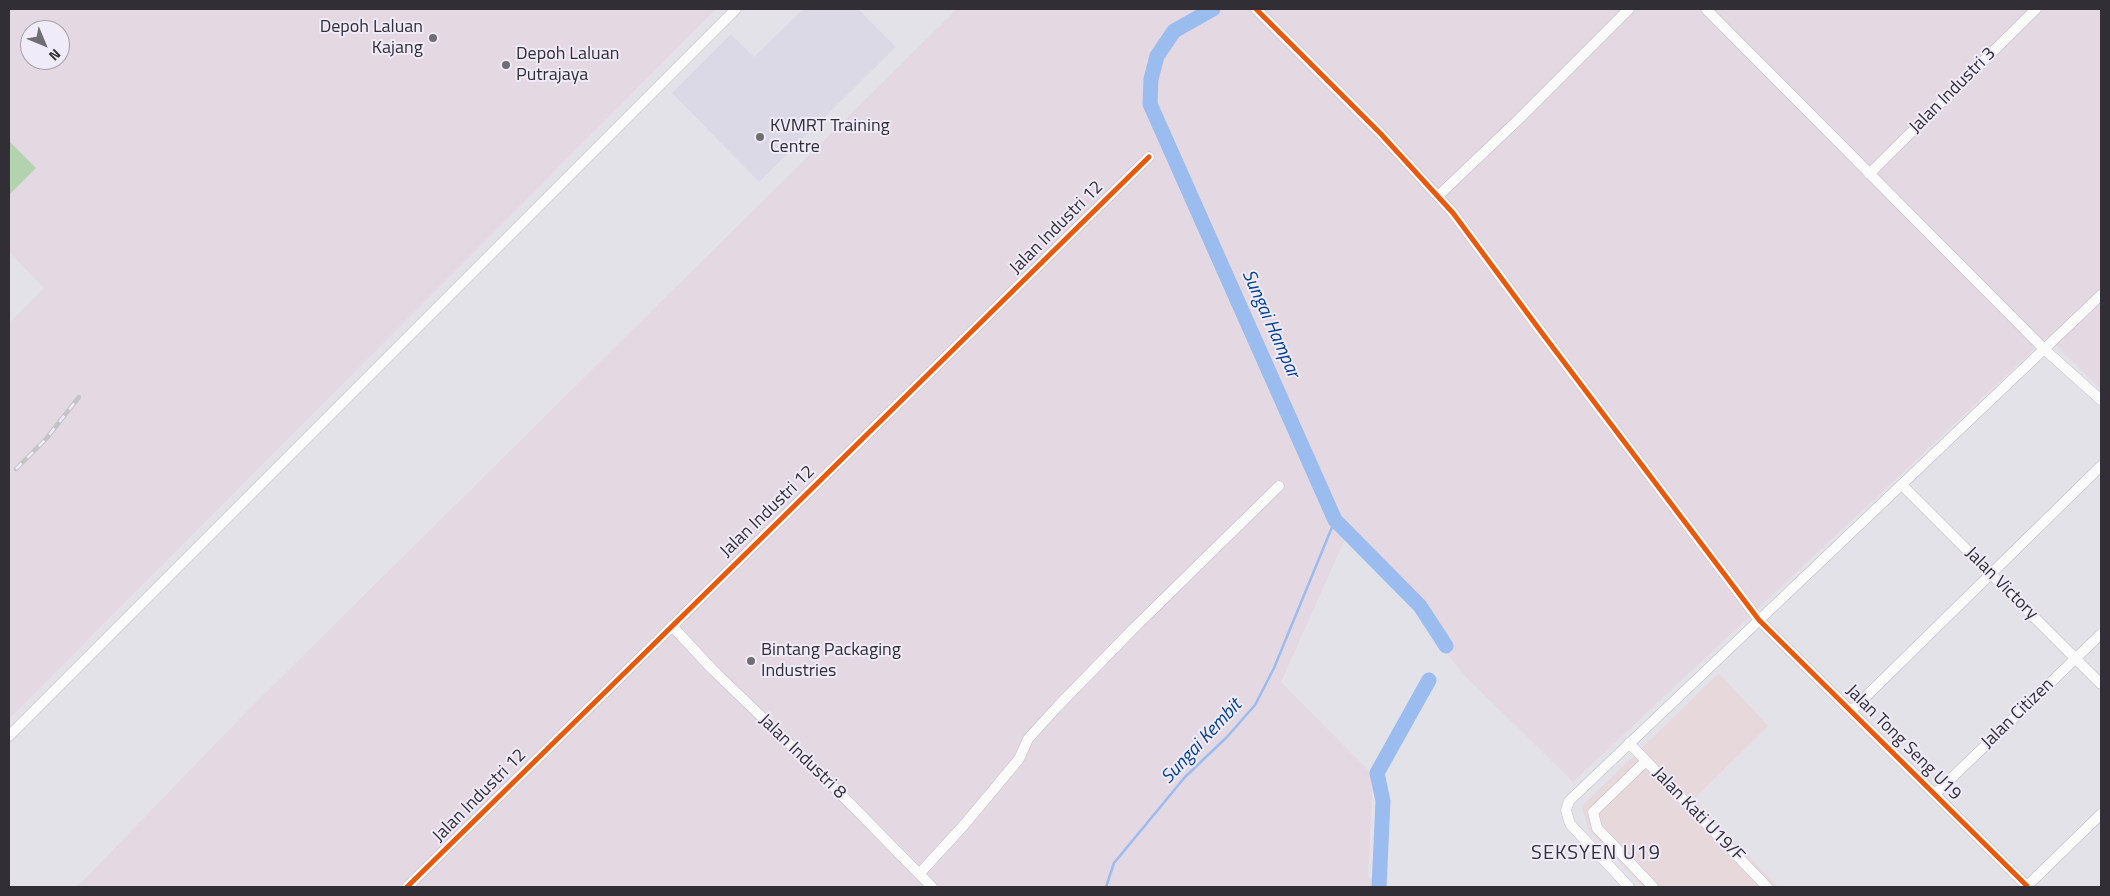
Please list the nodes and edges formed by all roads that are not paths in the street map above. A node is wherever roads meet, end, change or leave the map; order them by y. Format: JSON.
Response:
{"nodes":[{"id":1,"x":736,"y":9,"type":"edge"},
{"id":2,"x":1256,"y":9,"type":"edge"},
{"id":3,"x":1629,"y":9,"type":"edge"},
{"id":4,"x":1706,"y":9,"type":"edge"},
{"id":5,"x":2036,"y":9,"type":"edge"},
{"id":6,"x":1148,"y":157,"type":"dead end"},
{"id":7,"x":1869,"y":174,"type":"junction"},
{"id":8,"x":1438,"y":196,"type":"junction"},
{"id":9,"x":2101,"y":295,"type":"edge"},
{"id":10,"x":2044,"y":349,"type":"junction"},
{"id":11,"x":2101,"y":400,"type":"edge"},
{"id":12,"x":2101,"y":466,"type":"edge"},
{"id":13,"x":1902,"y":485,"type":"junction"},
{"id":14,"x":1279,"y":486,"type":"dead end"},
{"id":15,"x":1991,"y":574,"type":"junction"},
{"id":16,"x":1759,"y":620,"type":"junction"},
{"id":17,"x":672,"y":626,"type":"junction"},
{"id":18,"x":2101,"y":634,"type":"edge"},
{"id":19,"x":2076,"y":658,"type":"junction"},
{"id":20,"x":2101,"y":684,"type":"edge"},
{"id":21,"x":1851,"y":711,"type":"junction"},
{"id":22,"x":9,"y":736,"type":"edge"},
{"id":23,"x":1629,"y":743,"type":"junction"},
{"id":24,"x":1646,"y":762,"type":"junction"},
{"id":25,"x":1935,"y":794,"type":"junction"},
{"id":26,"x":2101,"y":814,"type":"edge"},
{"id":27,"x":919,"y":874,"type":"junction"},
{"id":28,"x":407,"y":887,"type":"edge"},
{"id":29,"x":932,"y":887,"type":"edge"},
{"id":30,"x":1629,"y":887,"type":"edge"},
{"id":31,"x":1653,"y":887,"type":"edge"},
{"id":32,"x":1767,"y":887,"type":"edge"},
{"id":33,"x":2027,"y":887,"type":"edge"}],
"edges":[{"from":1,"to":22,"type":"street"},
{"from":2,"to":8,"type":"street","name":"Jalan Tong Seng U19"},
{"from":3,"to":8,"type":"street"},
{"from":4,"to":7,"type":"street"},
{"from":5,"to":7,"type":"street","name":"Jalan Industri 3"},
{"from":6,"to":17,"type":"street","name":"Jalan Industri 12"},
{"from":7,"to":10,"type":"street"},
{"from":8,"to":16,"type":"street","name":"Jalan Tong Seng U19"},
{"from":9,"to":10,"type":"street"},
{"from":10,"to":11,"type":"street"},
{"from":10,"to":13,"type":"street"},
{"from":12,"to":15,"type":"street"},
{"from":13,"to":15,"type":"street","name":"Jalan Victory"},
{"from":13,"to":16,"type":"street"},
{"from":14,"to":27,"type":"street"},
{"from":15,"to":19,"type":"street","name":"Jalan Victory"},
{"from":15,"to":21,"type":"street"},
{"from":16,"to":21,"type":"street","name":"Jalan Tong Seng U19"},
{"from":16,"to":23,"type":"street"},
{"from":17,"to":27,"type":"street","name":"Jalan Industri 8"},
{"from":17,"to":28,"type":"street","name":"Jalan Industri 12"},
{"from":18,"to":19,"type":"street","name":"Jalan Citizen"},
{"from":19,"to":20,"type":"street","name":"Jalan Victory"},
{"from":19,"to":25,"type":"street","name":"Jalan Citizen"},
{"from":21,"to":25,"type":"street","name":"Jalan Tong Seng U19"},
{"from":23,"to":24,"type":"street","name":"Jalan Kati U19/F"},
{"from":23,"to":30,"type":"street"},
{"from":24,"to":31,"type":"street"},
{"from":24,"to":32,"type":"street","name":"Jalan Kati U19/F"},
{"from":25,"to":33,"type":"street","name":"Jalan Tong Seng U19"},
{"from":26,"to":33,"type":"street"},
{"from":27,"to":29,"type":"street","name":"Jalan Industri 8"}]}
